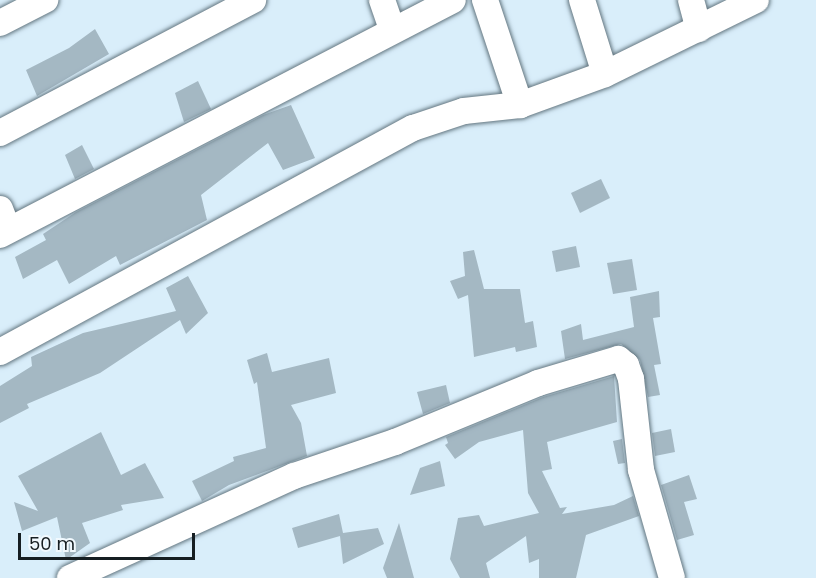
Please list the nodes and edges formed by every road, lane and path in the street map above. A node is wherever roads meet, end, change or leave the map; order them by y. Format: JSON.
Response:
{"nodes":[{"id":1,"x":45,"y":0,"type":"edge"},
{"id":2,"x":253,"y":0,"type":"edge"},
{"id":3,"x":382,"y":0,"type":"edge"},
{"id":4,"x":453,"y":0,"type":"edge"},
{"id":5,"x":485,"y":0,"type":"edge"},
{"id":6,"x":582,"y":0,"type":"edge"},
{"id":7,"x":691,"y":0,"type":"edge"},
{"id":8,"x":756,"y":0,"type":"edge"},
{"id":9,"x":0,"y":23,"type":"edge"},
{"id":10,"x":392,"y":29,"type":"junction"},
{"id":11,"x":699,"y":29,"type":"junction"},
{"id":12,"x":605,"y":74,"type":"junction"},
{"id":13,"x":520,"y":105,"type":"junction"},
{"id":14,"x":0,"y":133,"type":"edge"},
{"id":15,"x":3,"y":225,"type":"edge"},
{"id":16,"x":0,"y":352,"type":"edge"},
{"id":17,"x":70,"y":578,"type":"edge"},
{"id":18,"x":672,"y":578,"type":"edge"}],
"edges":[{"from":1,"to":9,"type":"street"},
{"from":2,"to":14,"type":"street"},
{"from":3,"to":10,"type":"street"},
{"from":4,"to":10,"type":"street"},
{"from":5,"to":13,"type":"street"},
{"from":6,"to":12,"type":"street"},
{"from":7,"to":11,"type":"street"},
{"from":8,"to":11,"type":"street"},
{"from":10,"to":15,"type":"street"},
{"from":11,"to":12,"type":"street"},
{"from":12,"to":13,"type":"street"},
{"from":13,"to":16,"type":"street"},
{"from":17,"to":18,"type":"street"}]}
